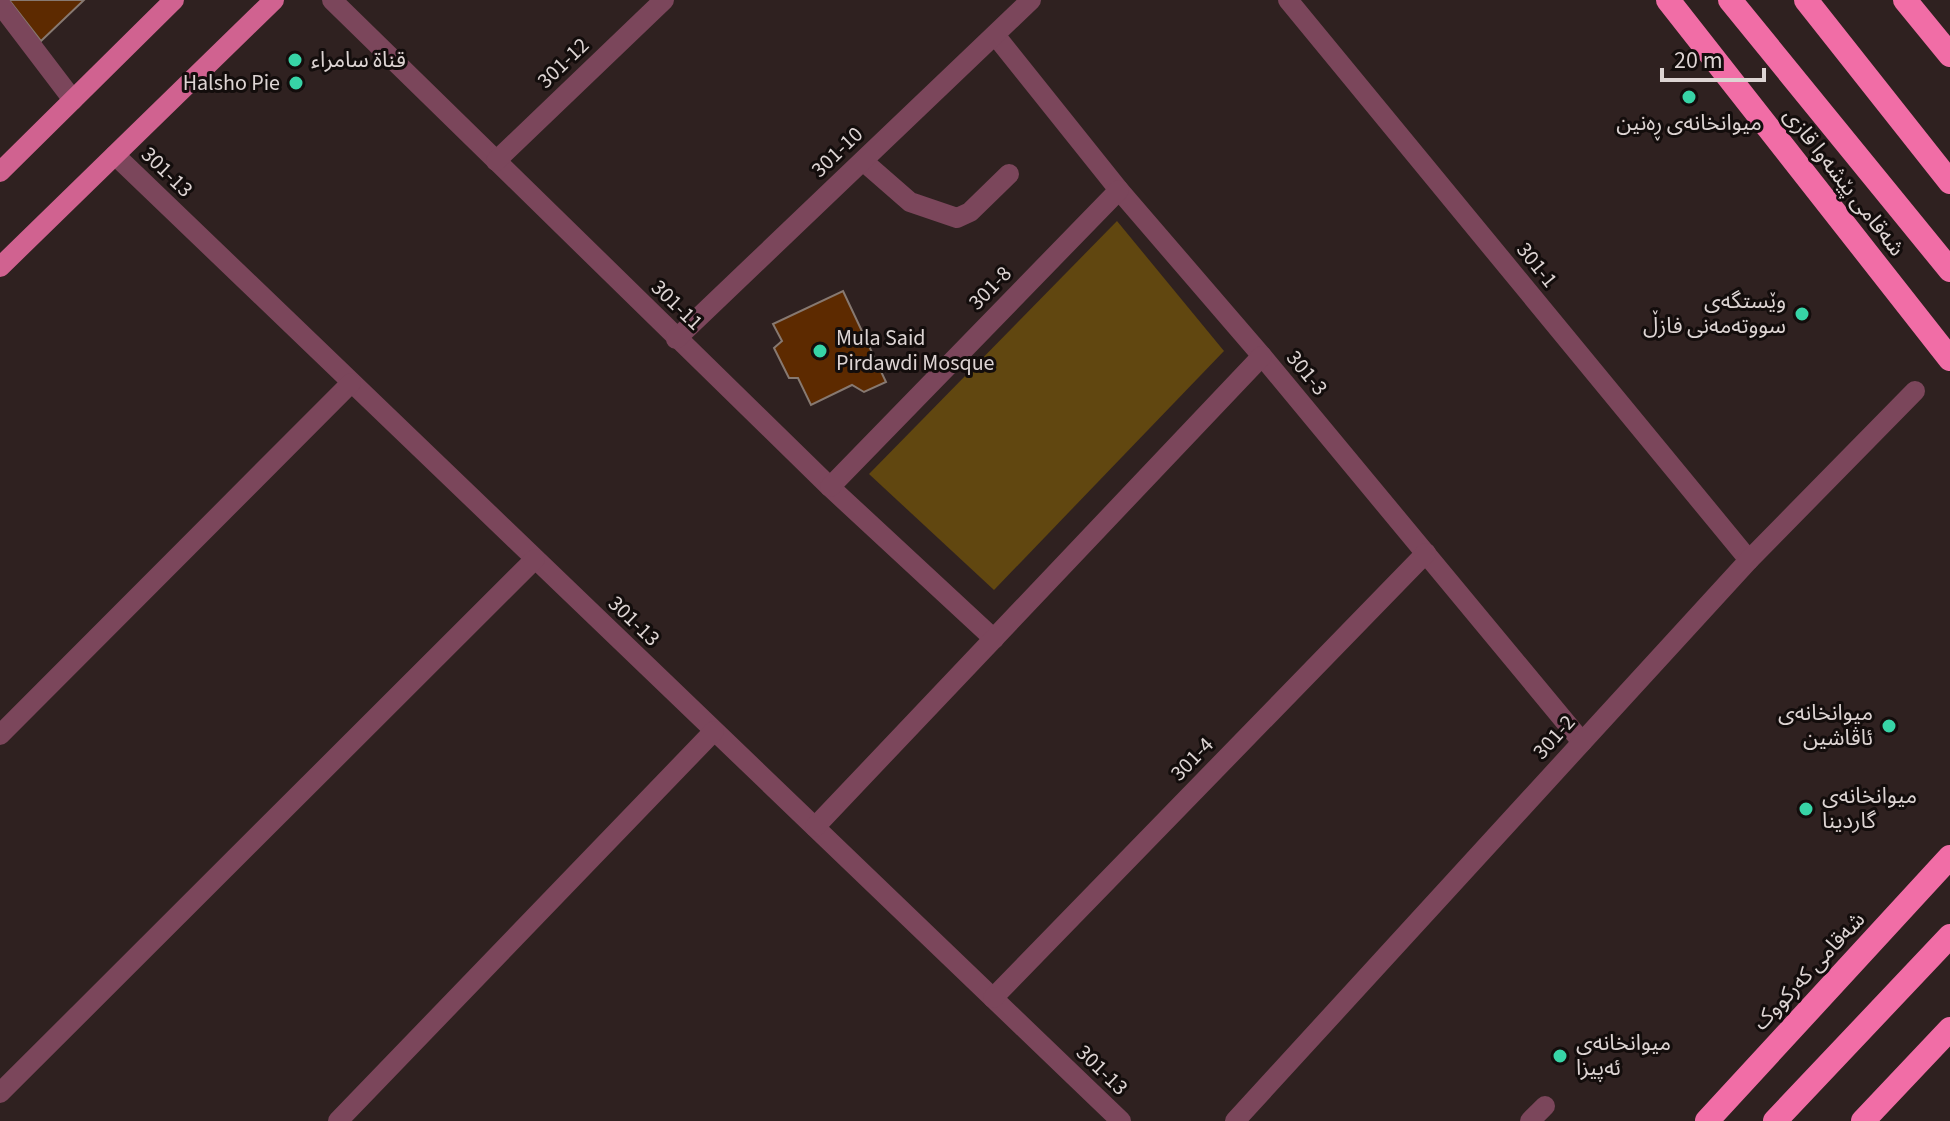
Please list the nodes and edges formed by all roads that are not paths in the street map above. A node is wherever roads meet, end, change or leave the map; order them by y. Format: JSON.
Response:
{"nodes":[{"id":1,"x":174,"y":0,"type":"edge"},
{"id":2,"x":274,"y":0,"type":"edge"},
{"id":3,"x":332,"y":0,"type":"edge"},
{"id":4,"x":664,"y":0,"type":"edge"},
{"id":5,"x":1031,"y":0,"type":"edge"},
{"id":6,"x":1288,"y":0,"type":"edge"},
{"id":7,"x":1668,"y":0,"type":"edge"},
{"id":8,"x":1730,"y":0,"type":"edge"},
{"id":9,"x":1806,"y":0,"type":"edge"},
{"id":10,"x":1905,"y":0,"type":"edge"},
{"id":11,"x":0,"y":4,"type":"edge"},
{"id":12,"x":995,"y":35,"type":"junction"},
{"id":13,"x":1950,"y":55,"type":"edge"},
{"id":14,"x":73,"y":100,"type":"junction"},
{"id":15,"x":115,"y":155,"type":"junction"},
{"id":16,"x":496,"y":161,"type":"junction"},
{"id":17,"x":863,"y":161,"type":"junction"},
{"id":18,"x":0,"y":172,"type":"edge"},
{"id":19,"x":1009,"y":174,"type":"dead end"},
{"id":20,"x":1950,"y":182,"type":"edge"},
{"id":21,"x":1119,"y":190,"type":"junction"},
{"id":22,"x":0,"y":267,"type":"edge"},
{"id":23,"x":1950,"y":270,"type":"edge"},
{"id":24,"x":676,"y":339,"type":"junction"},
{"id":25,"x":1262,"y":356,"type":"junction"},
{"id":26,"x":1950,"y":359,"type":"edge"},
{"id":27,"x":351,"y":383,"type":"junction"},
{"id":28,"x":1915,"y":391,"type":"dead end"},
{"id":29,"x":830,"y":487,"type":"junction"},
{"id":30,"x":1426,"y":553,"type":"junction"},
{"id":31,"x":535,"y":559,"type":"junction"},
{"id":32,"x":1749,"y":560,"type":"junction"},
{"id":33,"x":994,"y":639,"type":"junction"},
{"id":34,"x":714,"y":731,"type":"junction"},
{"id":35,"x":0,"y":735,"type":"edge"},
{"id":36,"x":1582,"y":742,"type":"junction"},
{"id":37,"x":815,"y":827,"type":"junction"},
{"id":38,"x":1948,"y":859,"type":"edge"},
{"id":39,"x":1950,"y":936,"type":"edge"},
{"id":40,"x":993,"y":998,"type":"junction"},
{"id":41,"x":1950,"y":1029,"type":"edge"},
{"id":42,"x":0,"y":1093,"type":"edge"},
{"id":43,"x":1545,"y":1106,"type":"dead end"},
{"id":44,"x":338,"y":1121,"type":"edge"},
{"id":45,"x":1121,"y":1121,"type":"edge"},
{"id":46,"x":1235,"y":1121,"type":"edge"},
{"id":47,"x":1530,"y":1121,"type":"edge"},
{"id":48,"x":1707,"y":1121,"type":"edge"},
{"id":49,"x":1775,"y":1121,"type":"edge"},
{"id":50,"x":1863,"y":1121,"type":"edge"}],
"edges":[{"from":1,"to":14,"type":"main road"},
{"from":2,"to":15,"type":"main road"},
{"from":3,"to":16,"type":"street","name":"301-11"},
{"from":4,"to":16,"type":"street","name":"301-12"},
{"from":5,"to":12,"type":"street","name":"301-10"},
{"from":6,"to":32,"type":"street","name":"301-1"},
{"from":7,"to":26,"type":"highway","name":"شەقامی پێشەوا قازی"},
{"from":8,"to":23,"type":"highway","name":"شەقامی پێشەوا قازی"},
{"from":9,"to":20,"type":"highway"},
{"from":10,"to":13,"type":"highway"},
{"from":11,"to":14,"type":"street"},
{"from":12,"to":17,"type":"street","name":"301-10"},
{"from":12,"to":21,"type":"street","name":"301-3"},
{"from":14,"to":18,"type":"main road"},
{"from":15,"to":22,"type":"main road"},
{"from":15,"to":27,"type":"street","name":"301-13"},
{"from":16,"to":24,"type":"street","name":"301-11"},
{"from":17,"to":19,"type":"street"},
{"from":17,"to":24,"type":"street","name":"301-10"},
{"from":21,"to":25,"type":"street","name":"301-3"},
{"from":21,"to":29,"type":"street","name":"301-8"},
{"from":24,"to":29,"type":"street","name":"301-11"},
{"from":25,"to":30,"type":"street","name":"301-3"},
{"from":25,"to":33,"type":"street"},
{"from":27,"to":31,"type":"street","name":"301-13"},
{"from":27,"to":35,"type":"street"},
{"from":28,"to":32,"type":"street","name":"301-2"},
{"from":29,"to":33,"type":"street","name":"301-11"},
{"from":30,"to":36,"type":"street","name":"301-3"},
{"from":30,"to":40,"type":"street","name":"301-4"},
{"from":31,"to":34,"type":"street","name":"301-13"},
{"from":31,"to":42,"type":"street"},
{"from":32,"to":36,"type":"street","name":"301-2"},
{"from":33,"to":37,"type":"street"},
{"from":34,"to":37,"type":"street","name":"301-13"},
{"from":34,"to":44,"type":"street"},
{"from":36,"to":46,"type":"street","name":"301-2"},
{"from":37,"to":40,"type":"street","name":"301-13"},
{"from":38,"to":48,"type":"highway","name":"شەقامی کەرکووک"},
{"from":39,"to":49,"type":"highway"},
{"from":40,"to":45,"type":"street","name":"301-13"},
{"from":41,"to":50,"type":"highway"},
{"from":43,"to":47,"type":"street"}]}
